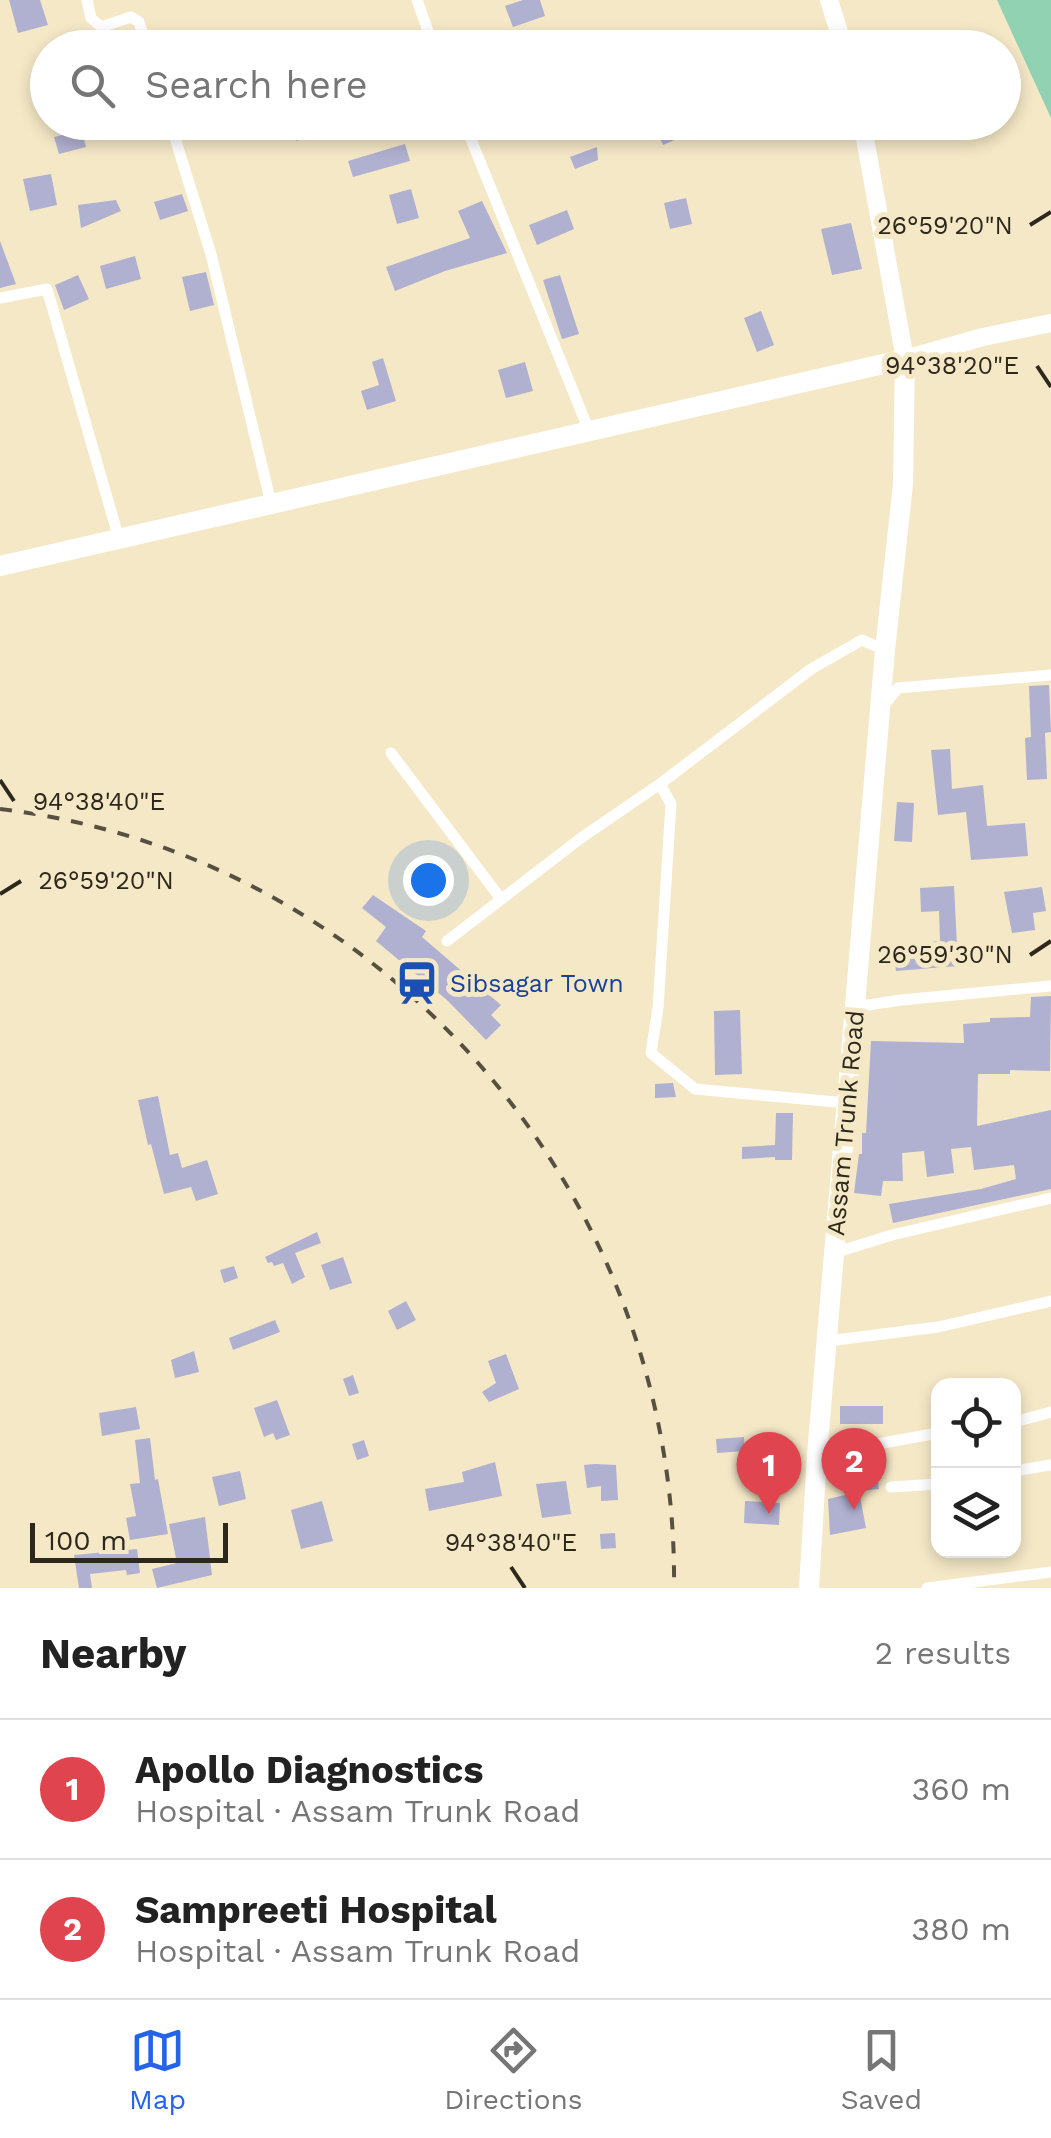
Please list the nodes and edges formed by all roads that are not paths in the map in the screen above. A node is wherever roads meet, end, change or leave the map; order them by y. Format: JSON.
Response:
{"nodes":[{"id":1,"x":87,"y":0,"type":"edge"},
{"id":2,"x":417,"y":0,"type":"edge"},
{"id":3,"x":829,"y":0,"type":"edge"},
{"id":4,"x":141,"y":30,"type":"edge"},
{"id":5,"x":428,"y":30,"type":"edge"},
{"id":6,"x":838,"y":30,"type":"edge"},
{"id":7,"x":176,"y":140,"type":"edge"},
{"id":8,"x":471,"y":140,"type":"edge"},
{"id":9,"x":865,"y":140,"type":"edge"},
{"id":10,"x":0,"y":298,"type":"edge"},
{"id":11,"x":1051,"y":324,"type":"edge"},
{"id":12,"x":905,"y":358,"type":"junction"},
{"id":13,"x":590,"y":433,"type":"junction"},
{"id":14,"x":271,"y":503,"type":"junction"},
{"id":15,"x":119,"y":539,"type":"junction"},
{"id":16,"x":0,"y":566,"type":"edge"},
{"id":17,"x":884,"y":650,"type":"junction"},
{"id":18,"x":1051,"y":675,"type":"edge"},
{"id":19,"x":882,"y":708,"type":"junction"},
{"id":20,"x":390,"y":753,"type":"dead end"},
{"id":21,"x":660,"y":784,"type":"junction"},
{"id":22,"x":501,"y":900,"type":"junction"},
{"id":23,"x":446,"y":941,"type":"dead end"},
{"id":24,"x":1051,"y":986,"type":"edge"},
{"id":25,"x":855,"y":1007,"type":"junction"},
{"id":26,"x":847,"y":1103,"type":"junction"},
{"id":27,"x":1051,"y":1198,"type":"edge"},
{"id":28,"x":834,"y":1253,"type":"junction"},
{"id":29,"x":1051,"y":1301,"type":"edge"},
{"id":30,"x":828,"y":1340,"type":"junction"},
{"id":31,"x":1051,"y":1412,"type":"edge"},
{"id":32,"x":1021,"y":1420,"type":"edge"},
{"id":33,"x":931,"y":1434,"type":"edge"},
{"id":34,"x":817,"y":1454,"type":"junction"},
{"id":35,"x":1051,"y":1465,"type":"edge"},
{"id":36,"x":1021,"y":1471,"type":"edge"},
{"id":37,"x":931,"y":1484,"type":"edge"},
{"id":38,"x":891,"y":1487,"type":"dead end"},
{"id":39,"x":1051,"y":1572,"type":"edge"},
{"id":40,"x":809,"y":1588,"type":"edge"},
{"id":41,"x":927,"y":1588,"type":"edge"}],
"edges":[{"from":1,"to":4,"type":"street"},
{"from":2,"to":5,"type":"street"},
{"from":3,"to":6,"type":"main road"},
{"from":7,"to":14,"type":"street"},
{"from":8,"to":13,"type":"street"},
{"from":9,"to":12,"type":"main road"},
{"from":10,"to":15,"type":"street"},
{"from":11,"to":12,"type":"main road"},
{"from":12,"to":13,"type":"highway"},
{"from":12,"to":17,"type":"highway","name":"Assam Trunk Road"},
{"from":13,"to":14,"type":"highway"},
{"from":14,"to":15,"type":"highway"},
{"from":15,"to":16,"type":"highway"},
{"from":17,"to":19,"type":"highway","name":"Assam Trunk Road"},
{"from":17,"to":21,"type":"street"},
{"from":18,"to":19,"type":"street"},
{"from":19,"to":25,"type":"highway","name":"Assam Trunk Road"},
{"from":20,"to":22,"type":"street"},
{"from":21,"to":22,"type":"street"},
{"from":21,"to":26,"type":"street"},
{"from":22,"to":23,"type":"street"},
{"from":24,"to":25,"type":"street"},
{"from":25,"to":26,"type":"highway","name":"Assam Trunk Road"},
{"from":26,"to":28,"type":"highway","name":"Assam Trunk Road"},
{"from":27,"to":28,"type":"street"},
{"from":28,"to":30,"type":"highway","name":"Assam Trunk Road"},
{"from":29,"to":30,"type":"street"},
{"from":30,"to":34,"type":"highway","name":"Assam Trunk Road"},
{"from":31,"to":32,"type":"street"},
{"from":33,"to":34,"type":"street"},
{"from":34,"to":40,"type":"highway","name":"Assam Trunk Road"},
{"from":35,"to":36,"type":"street"},
{"from":37,"to":38,"type":"street"},
{"from":39,"to":41,"type":"street"}]}
